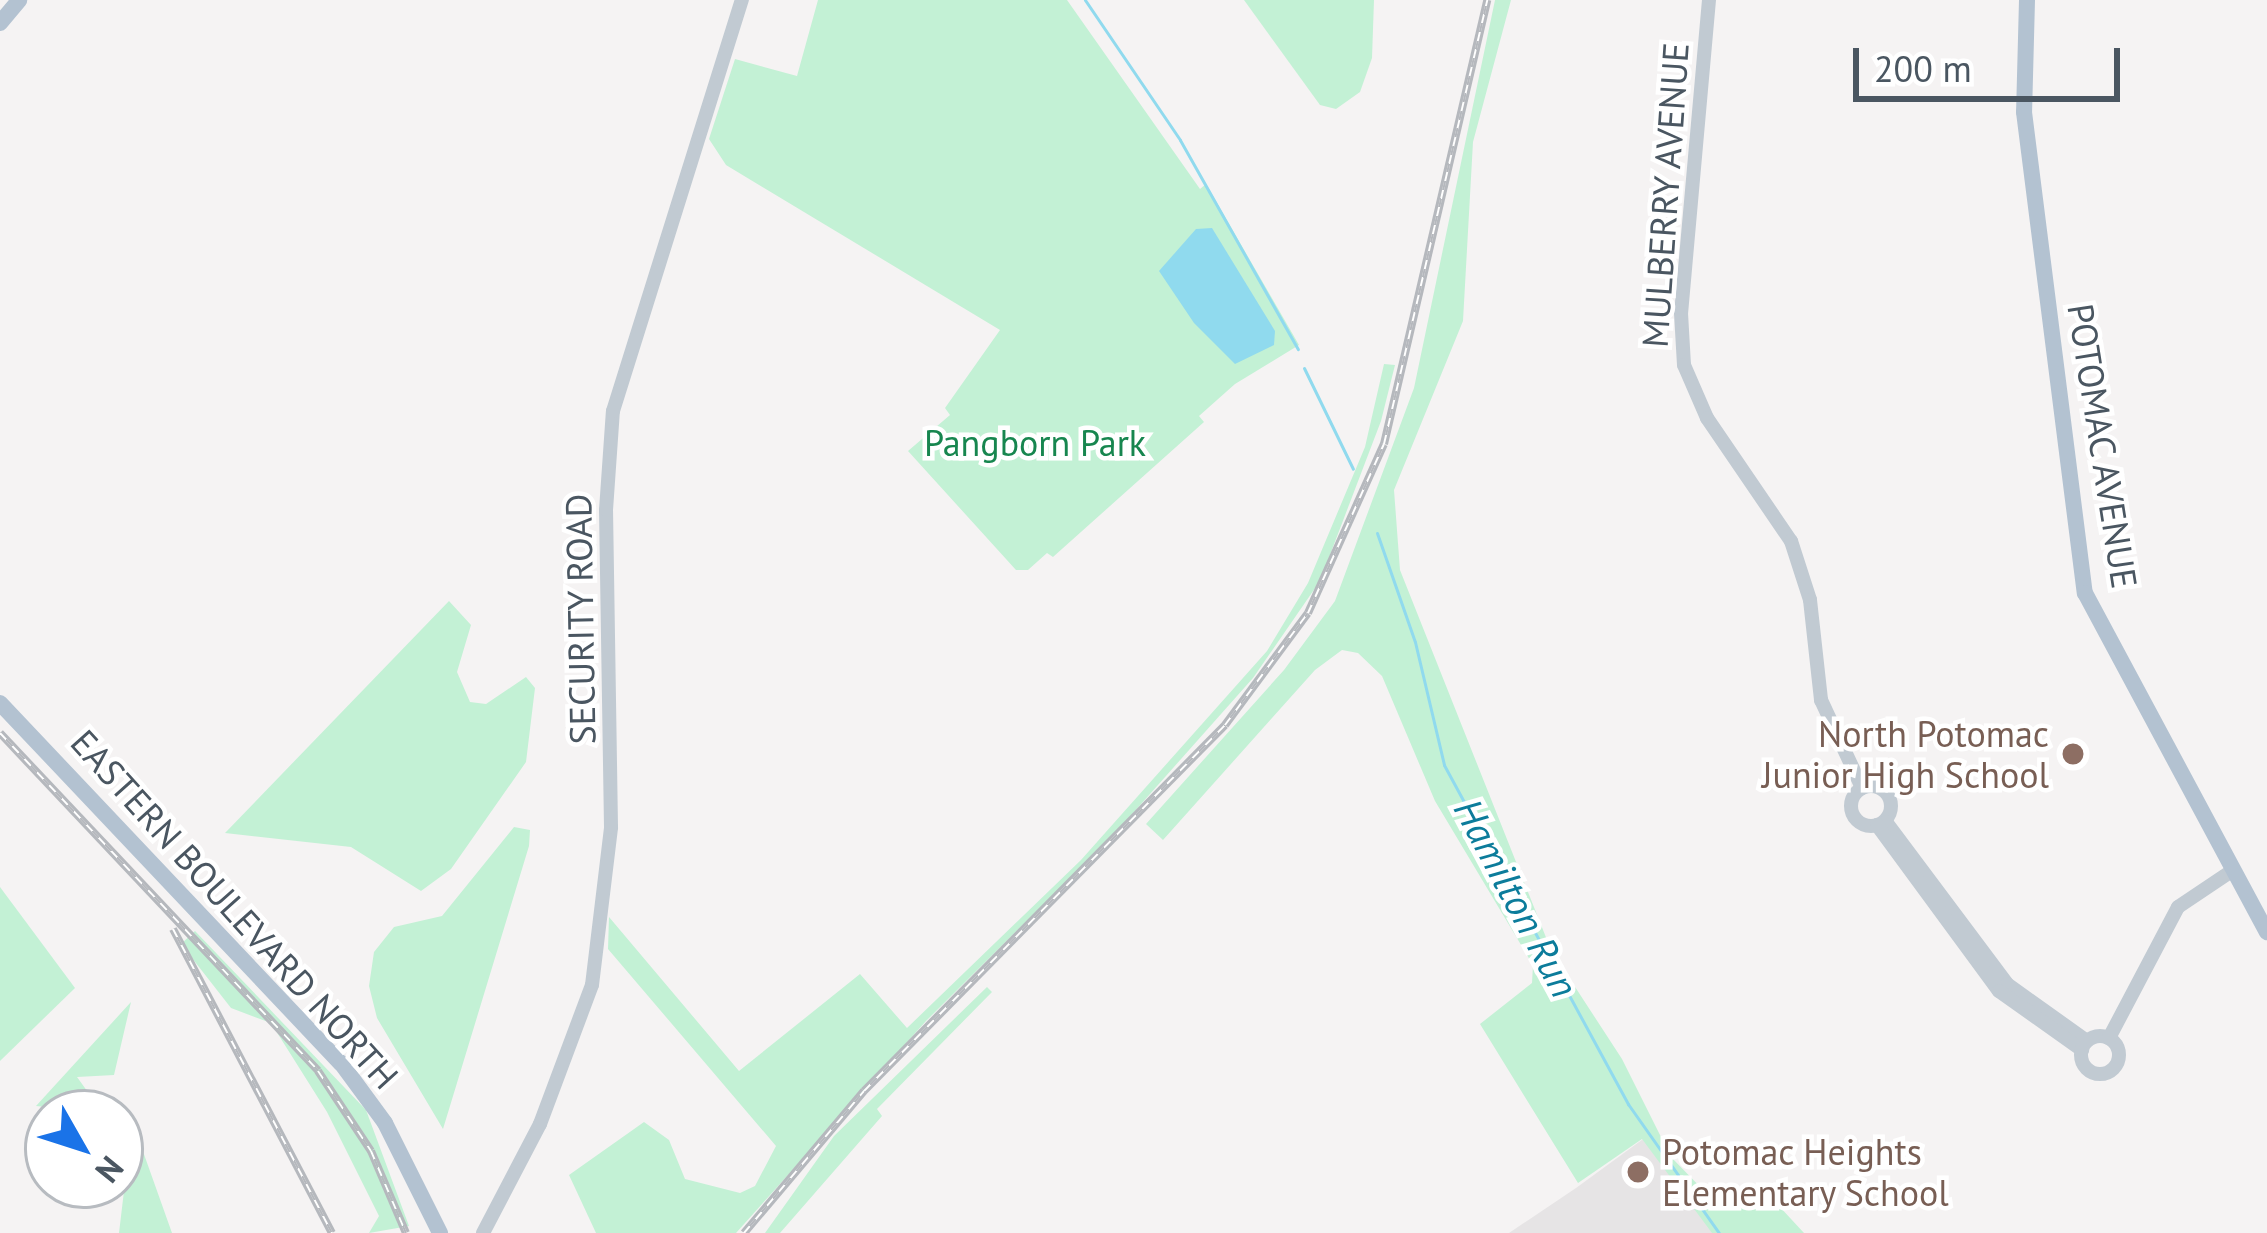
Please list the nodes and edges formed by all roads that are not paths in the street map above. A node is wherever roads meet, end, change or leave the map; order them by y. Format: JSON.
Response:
{"nodes":[{"id":1,"x":19,"y":0,"type":"edge"},
{"id":2,"x":742,"y":0,"type":"edge"},
{"id":3,"x":1708,"y":0,"type":"edge"},
{"id":4,"x":2027,"y":0,"type":"edge"},
{"id":5,"x":0,"y":23,"type":"edge"},
{"id":6,"x":0,"y":703,"type":"edge"},
{"id":7,"x":1862,"y":788,"type":"junction"},
{"id":8,"x":1881,"y":823,"type":"junction"},
{"id":9,"x":2234,"y":870,"type":"junction"},
{"id":10,"x":2267,"y":932,"type":"edge"},
{"id":11,"x":2109,"y":1038,"type":"junction"},
{"id":12,"x":2084,"y":1045,"type":"junction"},
{"id":13,"x":440,"y":1233,"type":"edge"},
{"id":14,"x":484,"y":1233,"type":"edge"}],
"edges":[{"from":1,"to":5,"type":"main road"},
{"from":2,"to":14,"type":"street","name":"SECURITY ROAD"},
{"from":3,"to":7,"type":"street","name":"MULBERRY AVENUE"},
{"from":4,"to":9,"type":"main road","name":"POTOMAC AVENUE"},
{"from":6,"to":13,"type":"main road","name":"EASTERN BOULEVARD NORTH"},
{"from":7,"to":8,"type":"street"},
{"from":7,"to":8,"type":"street"},
{"from":8,"to":12,"type":"street"},
{"from":9,"to":10,"type":"main road","name":"POTOMAC AVENUE"},
{"from":9,"to":11,"type":"street"},
{"from":11,"to":12,"type":"street"},
{"from":11,"to":12,"type":"street"}]}
